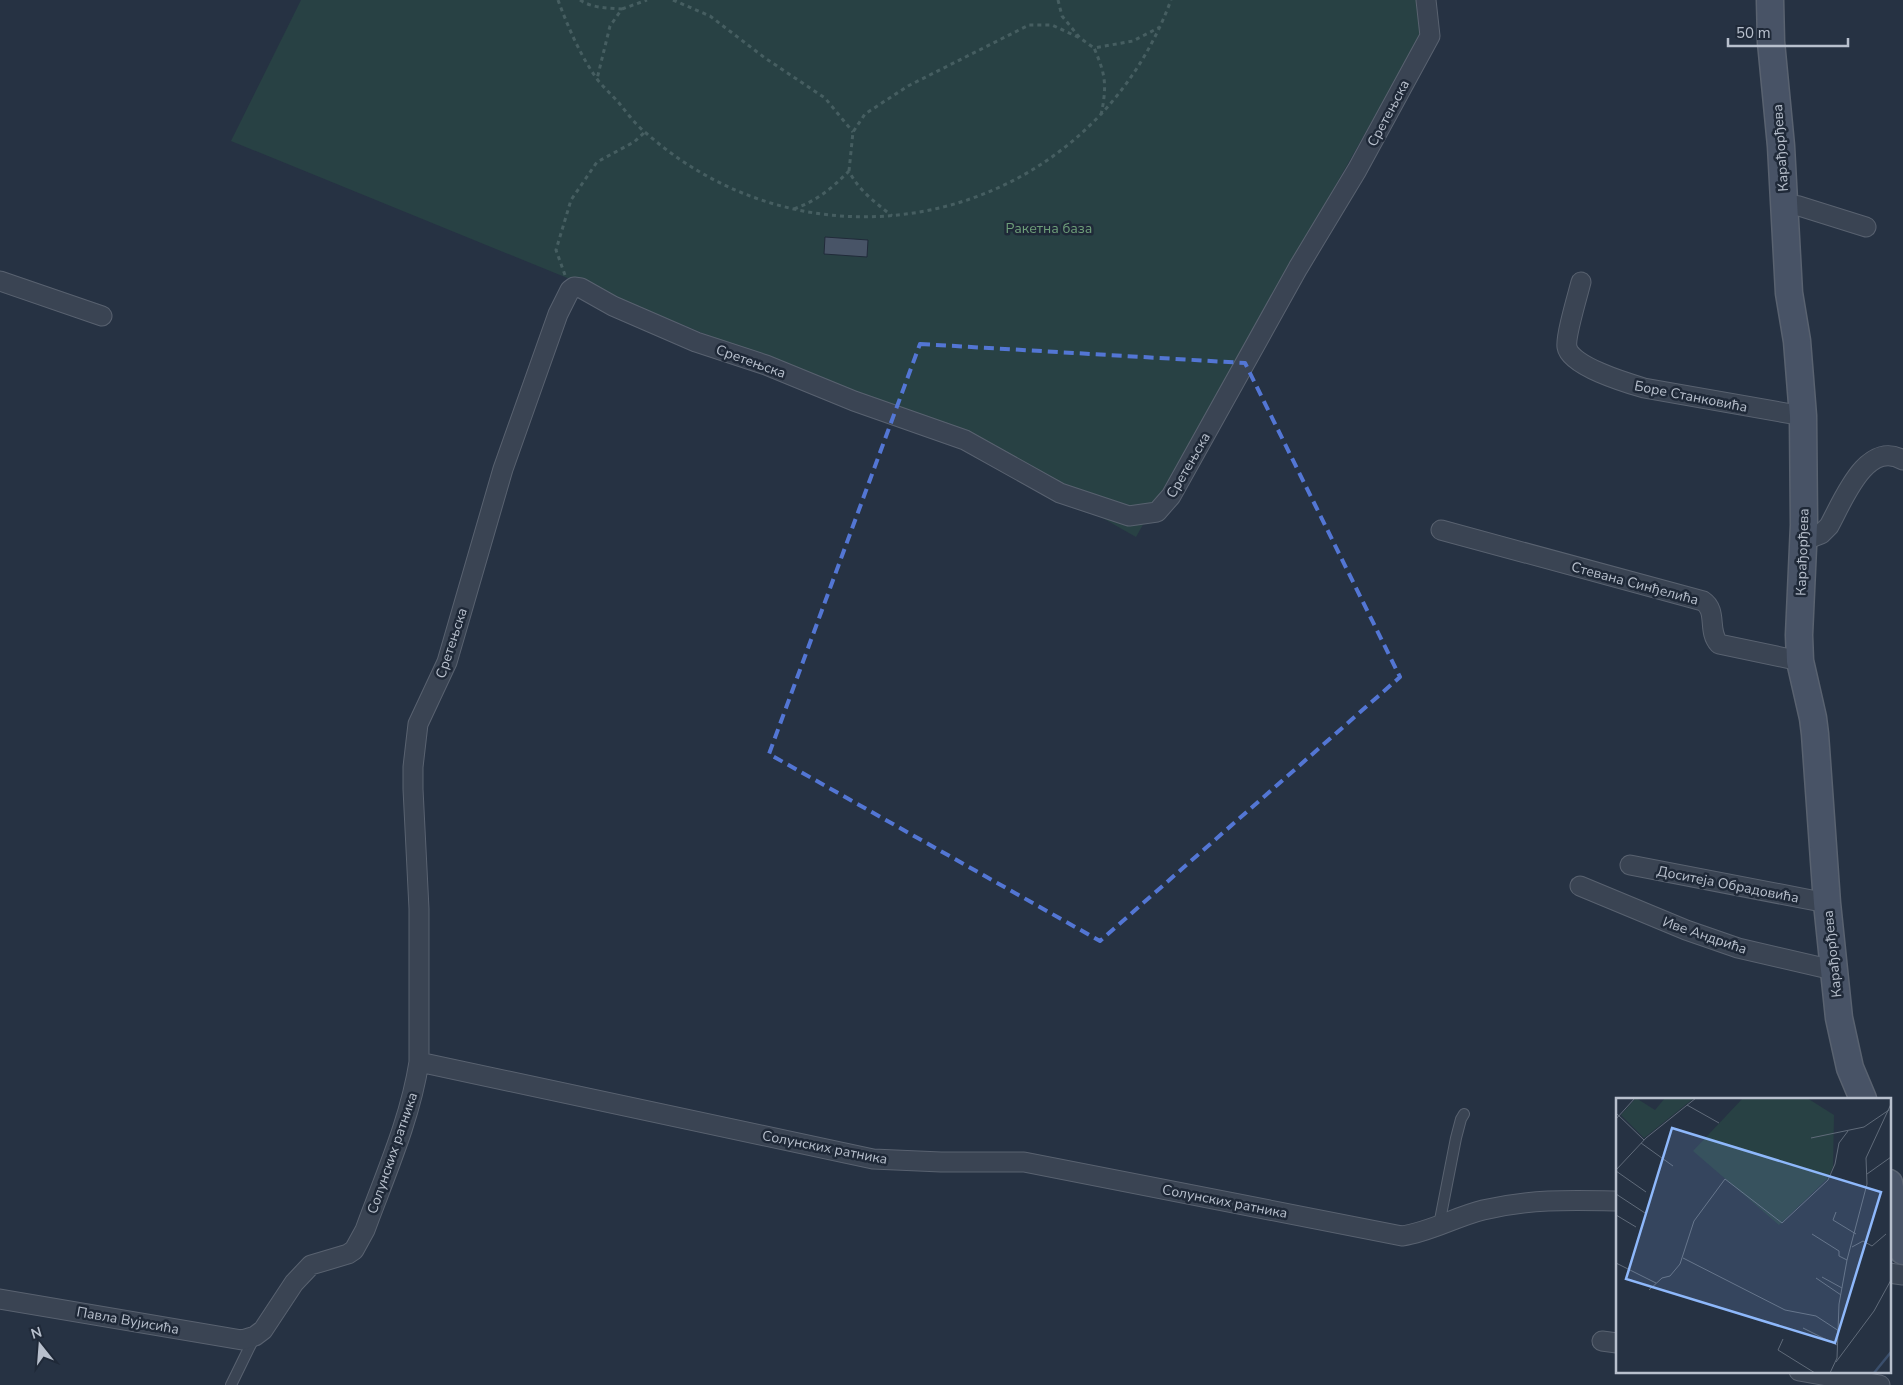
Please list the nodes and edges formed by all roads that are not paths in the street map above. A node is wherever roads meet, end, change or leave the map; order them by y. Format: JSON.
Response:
{"nodes":[{"id":1,"x":1426,"y":0,"type":"edge"},
{"id":2,"x":1770,"y":0,"type":"edge"},
{"id":3,"x":1784,"y":204,"type":"junction"},
{"id":4,"x":1866,"y":227,"type":"dead end"},
{"id":5,"x":0,"y":281,"type":"edge"},
{"id":6,"x":1581,"y":282,"type":"dead end"},
{"id":7,"x":102,"y":316,"type":"dead end"},
{"id":8,"x":1803,"y":416,"type":"junction"},
{"id":9,"x":1903,"y":460,"type":"edge"},
{"id":10,"x":1440,"y":530,"type":"dead end"},
{"id":11,"x":1803,"y":541,"type":"junction"},
{"id":12,"x":1800,"y":661,"type":"junction"},
{"id":13,"x":1630,"y":865,"type":"dead end"},
{"id":14,"x":1580,"y":886,"type":"dead end"},
{"id":15,"x":1827,"y":902,"type":"junction"},
{"id":16,"x":1834,"y":970,"type":"junction"},
{"id":17,"x":419,"y":1062,"type":"junction"},
{"id":18,"x":1862,"y":1098,"type":"edge"},
{"id":19,"x":1464,"y":1114,"type":"dead end"},
{"id":20,"x":1890,"y":1188,"type":"edge"},
{"id":21,"x":1616,"y":1201,"type":"edge"},
{"id":22,"x":1439,"y":1225,"type":"junction"},
{"id":23,"x":1903,"y":1251,"type":"edge"},
{"id":24,"x":1890,"y":1273,"type":"edge"},
{"id":25,"x":1903,"y":1275,"type":"edge"},
{"id":26,"x":0,"y":1299,"type":"edge"},
{"id":27,"x":255,"y":1336,"type":"junction"},
{"id":28,"x":1804,"y":1372,"type":"edge"},
{"id":29,"x":231,"y":1385,"type":"edge"},
{"id":30,"x":1880,"y":1385,"type":"edge"}],
"edges":[{"from":1,"to":17,"type":"street","name":"Сретењска"},
{"from":2,"to":3,"type":"street","name":"Карађорђева"},
{"from":3,"to":4,"type":"street"},
{"from":3,"to":8,"type":"street","name":"Карађорђева"},
{"from":5,"to":7,"type":"street"},
{"from":6,"to":8,"type":"street","name":"Боре Станковића"},
{"from":8,"to":11,"type":"street","name":"Карађорђева"},
{"from":9,"to":11,"type":"street"},
{"from":10,"to":12,"type":"street","name":"Стевана Синђелића"},
{"from":11,"to":12,"type":"street","name":"Карађорђева"},
{"from":12,"to":15,"type":"street","name":"Карађорђева"},
{"from":13,"to":15,"type":"street","name":"Доситеја Обрадовића"},
{"from":14,"to":16,"type":"street","name":"Иве Андрића"},
{"from":15,"to":16,"type":"street","name":"Карађорђева"},
{"from":16,"to":18,"type":"street","name":"Карађорђева"},
{"from":17,"to":22,"type":"street","name":"Солунских ратника"},
{"from":17,"to":27,"type":"street","name":"Солунских ратника"},
{"from":19,"to":22,"type":"lane"},
{"from":20,"to":23,"type":"street"},
{"from":21,"to":22,"type":"street","name":"Солунских ратника"},
{"from":24,"to":25,"type":"street"},
{"from":26,"to":27,"type":"street","name":"Павла Вујисића"},
{"from":27,"to":29,"type":"lane","name":"Солунских ратника"},
{"from":28,"to":30,"type":"street"}]}
